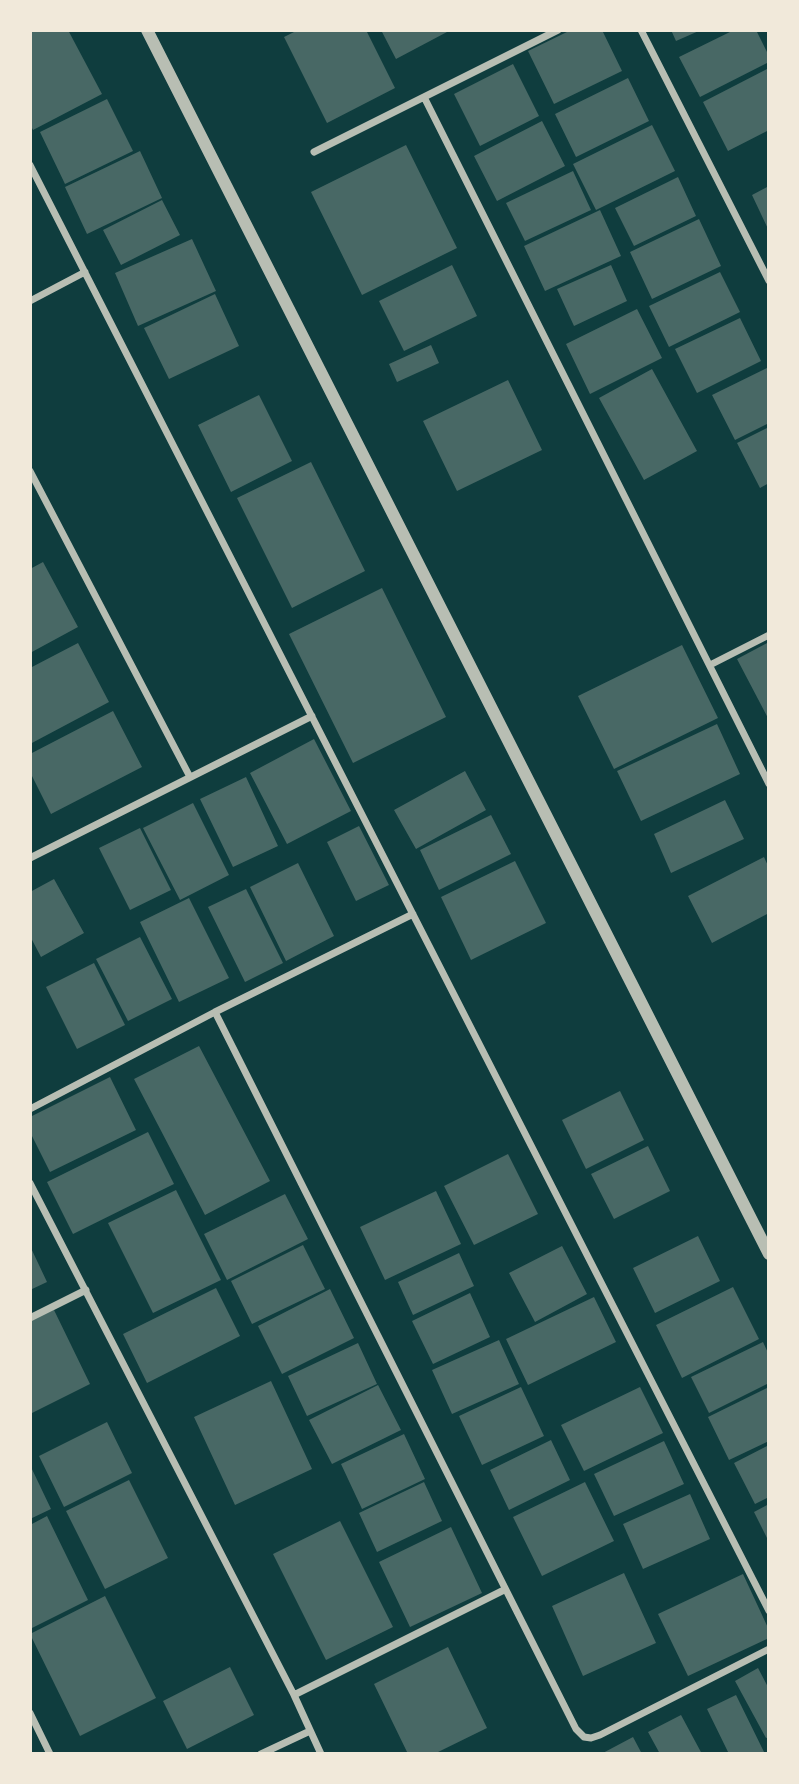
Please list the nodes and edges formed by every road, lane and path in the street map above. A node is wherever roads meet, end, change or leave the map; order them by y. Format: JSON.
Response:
{"nodes":[{"id":1,"x":147,"y":30,"type":"edge"},
{"id":2,"x":558,"y":30,"type":"edge"},
{"id":3,"x":640,"y":30,"type":"edge"},
{"id":4,"x":424,"y":97,"type":"junction"},
{"id":5,"x":314,"y":152,"type":"dead end"},
{"id":6,"x":30,"y":165,"type":"edge"},
{"id":7,"x":85,"y":272,"type":"junction"},
{"id":8,"x":769,"y":281,"type":"edge"},
{"id":9,"x":30,"y":301,"type":"edge"},
{"id":10,"x":30,"y":471,"type":"edge"},
{"id":11,"x":769,"y":635,"type":"edge"},
{"id":12,"x":710,"y":665,"type":"junction"},
{"id":13,"x":312,"y":716,"type":"junction"},
{"id":14,"x":190,"y":777,"type":"junction"},
{"id":15,"x":769,"y":784,"type":"edge"},
{"id":16,"x":30,"y":858,"type":"edge"},
{"id":17,"x":413,"y":914,"type":"junction"},
{"id":18,"x":215,"y":1012,"type":"junction"},
{"id":19,"x":30,"y":1109,"type":"edge"},
{"id":20,"x":30,"y":1183,"type":"edge"},
{"id":21,"x":769,"y":1254,"type":"edge"},
{"id":22,"x":86,"y":1290,"type":"junction"},
{"id":23,"x":30,"y":1318,"type":"edge"},
{"id":24,"x":504,"y":1590,"type":"junction"},
{"id":25,"x":769,"y":1612,"type":"edge"},
{"id":26,"x":769,"y":1649,"type":"edge"},
{"id":27,"x":294,"y":1695,"type":"junction"},
{"id":28,"x":30,"y":1713,"type":"edge"},
{"id":29,"x":310,"y":1731,"type":"junction"},
{"id":30,"x":50,"y":1754,"type":"edge"},
{"id":31,"x":261,"y":1754,"type":"edge"},
{"id":32,"x":321,"y":1754,"type":"edge"}],
"edges":[{"from":1,"to":21,"type":"street"},
{"from":2,"to":4,"type":"street"},
{"from":3,"to":8,"type":"street"},
{"from":4,"to":5,"type":"street"},
{"from":4,"to":12,"type":"street"},
{"from":6,"to":7,"type":"street"},
{"from":7,"to":9,"type":"street"},
{"from":7,"to":13,"type":"street"},
{"from":10,"to":14,"type":"street"},
{"from":11,"to":12,"type":"street"},
{"from":12,"to":15,"type":"street"},
{"from":13,"to":14,"type":"street"},
{"from":13,"to":17,"type":"street"},
{"from":14,"to":16,"type":"street"},
{"from":17,"to":18,"type":"street"},
{"from":17,"to":25,"type":"street"},
{"from":18,"to":19,"type":"street"},
{"from":18,"to":24,"type":"street"},
{"from":20,"to":22,"type":"street"},
{"from":22,"to":23,"type":"street"},
{"from":22,"to":27,"type":"street"},
{"from":24,"to":26,"type":"street"},
{"from":24,"to":27,"type":"street"},
{"from":27,"to":29,"type":"street"},
{"from":28,"to":30,"type":"street"},
{"from":29,"to":31,"type":"street"},
{"from":29,"to":32,"type":"street"}]}
